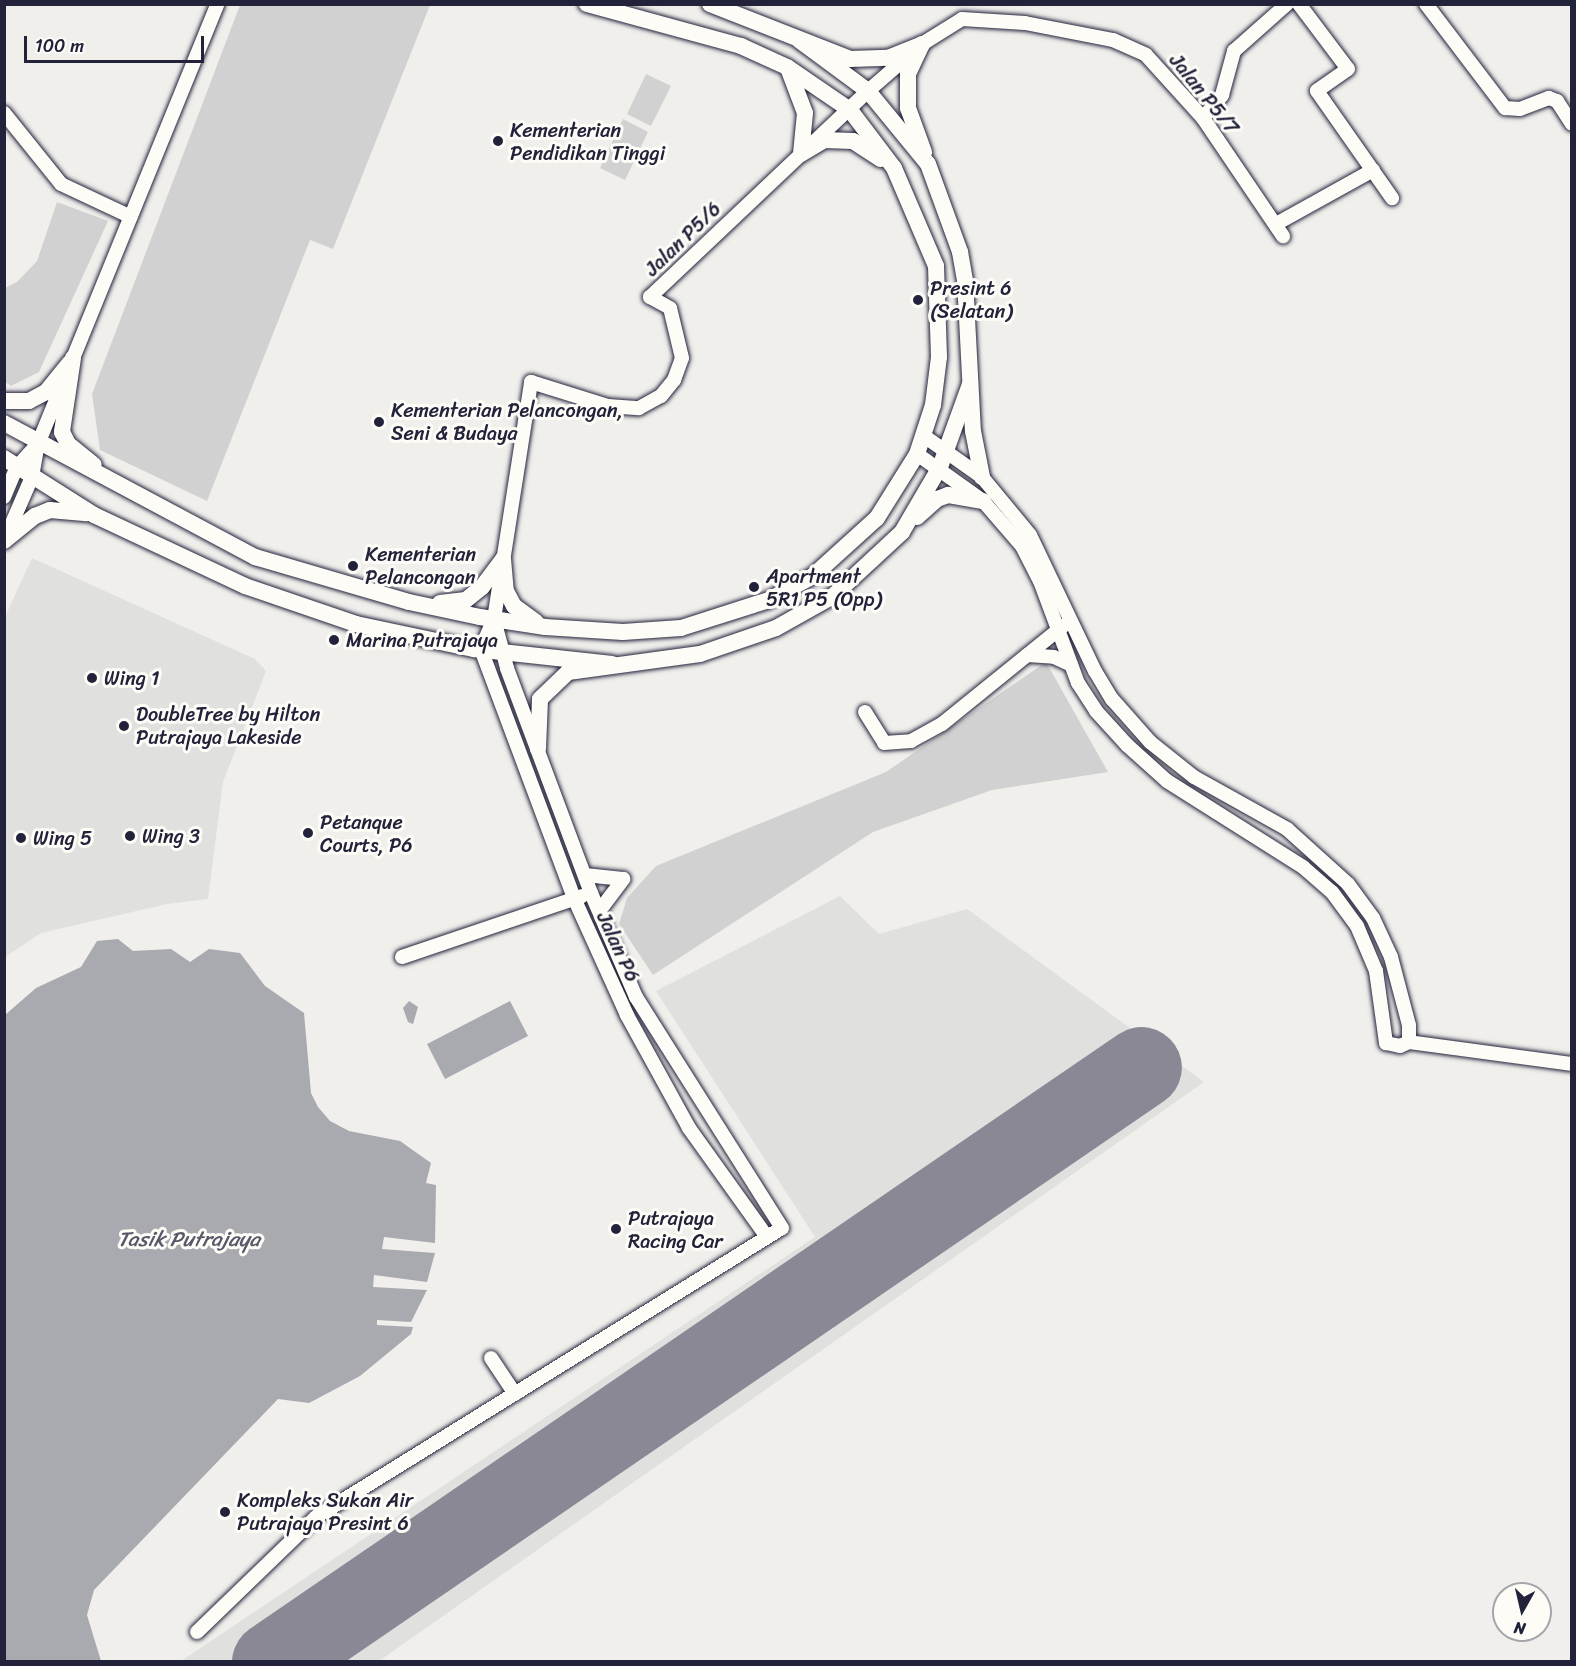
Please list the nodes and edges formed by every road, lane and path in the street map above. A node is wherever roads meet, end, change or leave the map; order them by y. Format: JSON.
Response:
{"nodes":[{"id":1,"x":218,"y":4,"type":"edge"},
{"id":2,"x":587,"y":4,"type":"edge"},
{"id":3,"x":710,"y":4,"type":"edge"},
{"id":4,"x":1287,"y":4,"type":"edge"},
{"id":5,"x":1299,"y":4,"type":"edge"},
{"id":6,"x":1426,"y":4,"type":"edge"},
{"id":7,"x":976,"y":11,"type":"edge"},
{"id":8,"x":799,"y":40,"type":"junction"},
{"id":9,"x":922,"y":44,"type":"junction"},
{"id":10,"x":787,"y":67,"type":"junction"},
{"id":11,"x":868,"y":91,"type":"junction"},
{"id":12,"x":850,"y":110,"type":"junction"},
{"id":13,"x":4,"y":113,"type":"edge"},
{"id":14,"x":1203,"y":118,"type":"junction"},
{"id":15,"x":1572,"y":124,"type":"edge"},
{"id":16,"x":801,"y":154,"type":"junction"},
{"id":17,"x":928,"y":164,"type":"junction"},
{"id":18,"x":894,"y":168,"type":"junction"},
{"id":19,"x":1373,"y":170,"type":"junction"},
{"id":20,"x":1392,"y":198,"type":"dead end"},
{"id":21,"x":131,"y":217,"type":"junction"},
{"id":22,"x":73,"y":358,"type":"junction"},
{"id":23,"x":970,"y":384,"type":"junction"},
{"id":24,"x":4,"y":401,"type":"edge"},
{"id":25,"x":4,"y":423,"type":"edge"},
{"id":26,"x":924,"y":436,"type":"junction"},
{"id":27,"x":38,"y":444,"type":"junction"},
{"id":28,"x":948,"y":450,"type":"junction"},
{"id":29,"x":917,"y":454,"type":"junction"},
{"id":30,"x":11,"y":462,"type":"edge"},
{"id":31,"x":940,"y":467,"type":"junction"},
{"id":32,"x":33,"y":477,"type":"junction"},
{"id":33,"x":982,"y":477,"type":"junction"},
{"id":34,"x":4,"y":497,"type":"edge"},
{"id":35,"x":983,"y":501,"type":"junction"},
{"id":36,"x":147,"y":503,"type":"junction"},
{"id":37,"x":94,"y":514,"type":"junction"},
{"id":38,"x":902,"y":531,"type":"junction"},
{"id":39,"x":4,"y":540,"type":"edge"},
{"id":40,"x":502,"y":559,"type":"junction"},
{"id":41,"x":409,"y":602,"type":"junction"},
{"id":42,"x":494,"y":619,"type":"junction"},
{"id":43,"x":1070,"y":622,"type":"junction"},
{"id":44,"x":545,"y":627,"type":"junction"},
{"id":45,"x":1057,"y":630,"type":"junction"},
{"id":46,"x":481,"y":650,"type":"junction"},
{"id":47,"x":501,"y":652,"type":"junction"},
{"id":48,"x":1027,"y":655,"type":"junction"},
{"id":49,"x":612,"y":664,"type":"junction"},
{"id":50,"x":1071,"y":664,"type":"junction"},
{"id":51,"x":865,"y":712,"type":"dead end"},
{"id":52,"x":538,"y":749,"type":"junction"},
{"id":53,"x":585,"y":875,"type":"junction"},
{"id":54,"x":591,"y":893,"type":"junction"},
{"id":55,"x":574,"y":898,"type":"junction"},
{"id":56,"x":600,"y":910,"type":"junction"},
{"id":57,"x":402,"y":957,"type":"dead end"},
{"id":58,"x":1409,"y":1042,"type":"junction"},
{"id":59,"x":1572,"y":1064,"type":"edge"},
{"id":60,"x":767,"y":1237,"type":"junction"},
{"id":61,"x":491,"y":1358,"type":"dead end"},
{"id":62,"x":515,"y":1394,"type":"junction"},
{"id":63,"x":197,"y":1632,"type":"dead end"}],
"edges":[{"from":1,"to":21,"type":"street"},
{"from":2,"to":10,"type":"street"},
{"from":3,"to":8,"type":"street"},
{"from":4,"to":14,"type":"street"},
{"from":5,"to":19,"type":"street"},
{"from":6,"to":15,"type":"street"},
{"from":7,"to":9,"type":"street","name":"Jalan P5/7"},
{"from":7,"to":14,"type":"street","name":"Jalan P5/7"},
{"from":8,"to":9,"type":"street"},
{"from":8,"to":11,"type":"street"},
{"from":9,"to":11,"type":"street","name":"Jalan P5/6"},
{"from":9,"to":17,"type":"street"},
{"from":10,"to":12,"type":"street"},
{"from":10,"to":16,"type":"street"},
{"from":11,"to":12,"type":"street","name":"Jalan P5/6"},
{"from":11,"to":17,"type":"street"},
{"from":12,"to":16,"type":"street","name":"Jalan P5/6"},
{"from":12,"to":18,"type":"street"},
{"from":13,"to":21,"type":"street"},
{"from":14,"to":19,"type":"street","name":"Jalan P5/7"},
{"from":16,"to":18,"type":"street"},
{"from":16,"to":40,"type":"street","name":"Jalan P5/6"},
{"from":17,"to":23,"type":"street"},
{"from":18,"to":26,"type":"street"},
{"from":19,"to":20,"type":"street"},
{"from":21,"to":22,"type":"street"},
{"from":22,"to":24,"type":"street"},
{"from":22,"to":27,"type":"street"},
{"from":22,"to":36,"type":"street"},
{"from":23,"to":28,"type":"street"},
{"from":23,"to":33,"type":"street"},
{"from":25,"to":27,"type":"street"},
{"from":26,"to":28,"type":"street"},
{"from":26,"to":29,"type":"street"},
{"from":27,"to":30,"type":"street"},
{"from":27,"to":32,"type":"street"},
{"from":27,"to":36,"type":"street"},
{"from":28,"to":31,"type":"street"},
{"from":28,"to":33,"type":"street"},
{"from":29,"to":31,"type":"street"},
{"from":29,"to":44,"type":"street"},
{"from":30,"to":32,"type":"street"},
{"from":30,"to":34,"type":"street"},
{"from":31,"to":35,"type":"street"},
{"from":31,"to":38,"type":"street"},
{"from":32,"to":37,"type":"street"},
{"from":32,"to":39,"type":"street"},
{"from":33,"to":43,"type":"street"},
{"from":35,"to":38,"type":"street"},
{"from":35,"to":45,"type":"street"},
{"from":36,"to":41,"type":"street"},
{"from":37,"to":39,"type":"street"},
{"from":37,"to":46,"type":"street"},
{"from":38,"to":49,"type":"street"},
{"from":40,"to":41,"type":"street"},
{"from":40,"to":42,"type":"street","name":"Jalan P5/6"},
{"from":40,"to":44,"type":"street"},
{"from":41,"to":42,"type":"street"},
{"from":42,"to":44,"type":"street"},
{"from":42,"to":46,"type":"street"},
{"from":42,"to":47,"type":"street","name":"Jalan P6"},
{"from":43,"to":45,"type":"street"},
{"from":43,"to":58,"type":"street"},
{"from":45,"to":48,"type":"street"},
{"from":45,"to":50,"type":"street"},
{"from":46,"to":47,"type":"street"},
{"from":46,"to":55,"type":"street","name":"Jalan P6"},
{"from":47,"to":49,"type":"street"},
{"from":47,"to":52,"type":"street","name":"Jalan P6"},
{"from":48,"to":50,"type":"street"},
{"from":48,"to":51,"type":"street"},
{"from":49,"to":52,"type":"street"},
{"from":50,"to":58,"type":"street"},
{"from":52,"to":53,"type":"street","name":"Jalan P6"},
{"from":53,"to":54,"type":"street","name":"Jalan P6"},
{"from":53,"to":56,"type":"street"},
{"from":54,"to":55,"type":"street"},
{"from":54,"to":56,"type":"street","name":"Jalan P6"},
{"from":55,"to":57,"type":"street"},
{"from":55,"to":60,"type":"street","name":"Jalan P6"},
{"from":56,"to":60,"type":"street","name":"Jalan P6"},
{"from":58,"to":59,"type":"street"},
{"from":60,"to":62,"type":"street"},
{"from":61,"to":62,"type":"street"},
{"from":62,"to":63,"type":"street"}]}
